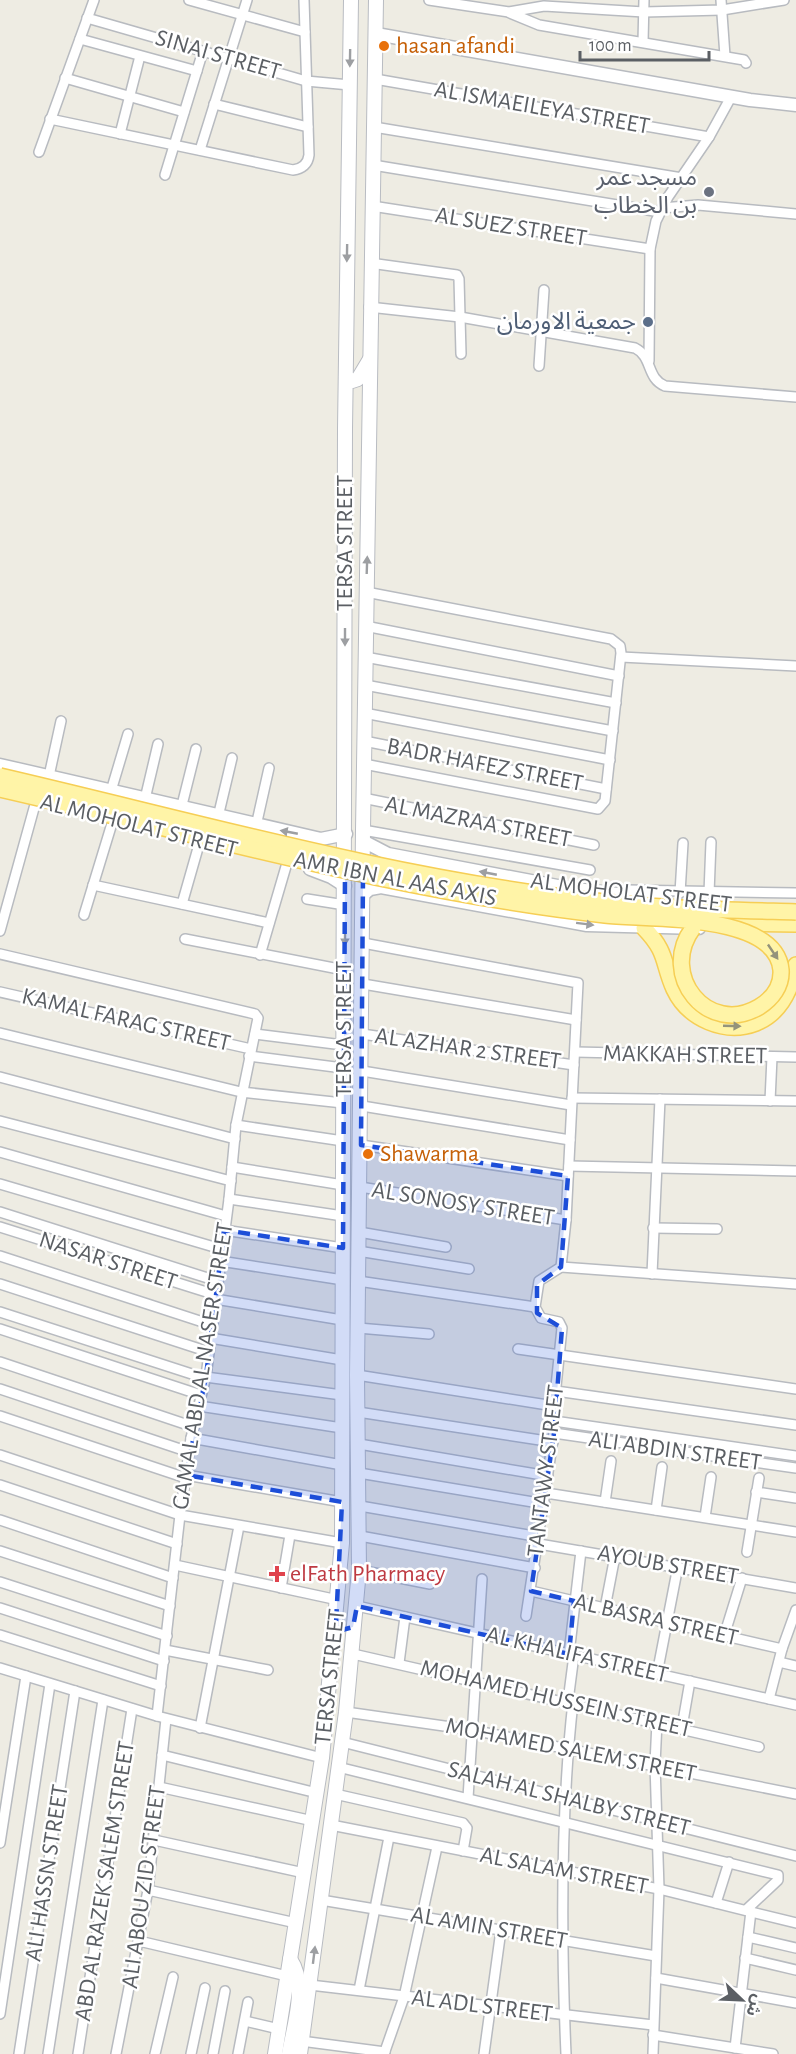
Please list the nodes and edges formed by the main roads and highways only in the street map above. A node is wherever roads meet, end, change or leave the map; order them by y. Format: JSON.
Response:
{"nodes":[{"id":1,"x":351,"y":0,"type":"edge"},
{"id":2,"x":376,"y":0,"type":"edge"},
{"id":3,"x":370,"y":358,"type":"junction"},
{"id":4,"x":346,"y":377,"type":"junction"},
{"id":5,"x":371,"y":416,"type":"junction"},
{"id":6,"x":345,"y":429,"type":"junction"},
{"id":7,"x":0,"y":776,"type":"edge"},
{"id":8,"x":1,"y":794,"type":"edge"},
{"id":9,"x":796,"y":910,"type":"edge"},
{"id":10,"x":724,"y":924,"type":"junction"},
{"id":11,"x":796,"y":924,"type":"edge"},
{"id":12,"x":644,"y":928,"type":"road end"},
{"id":13,"x":693,"y":928,"type":"road end"},
{"id":14,"x":796,"y":965,"type":"edge"},
{"id":15,"x":356,"y":1622,"type":"junction"},
{"id":16,"x":336,"y":1624,"type":"junction"},
{"id":17,"x":327,"y":1691,"type":"junction"},
{"id":18,"x":348,"y":1691,"type":"junction"},
{"id":19,"x":290,"y":1959,"type":"junction"},
{"id":20,"x":301,"y":2048,"type":"edge"},
{"id":21,"x":274,"y":2054,"type":"edge"},
{"id":22,"x":289,"y":2054,"type":"edge"}],
"edges":[{"from":1,"to":4,"type":"main road","name":"TERSA STREET","one_way":true},
{"from":2,"to":3,"type":"main road","name":"TERSA STREET"},
{"from":3,"to":4,"type":"main road"},
{"from":3,"to":5,"type":"main road","name":"TERSA STREET"},
{"from":4,"to":6,"type":"main road","name":"TERSA STREET"},
{"from":5,"to":6,"type":"main road"},
{"from":15,"to":5,"type":"main road","name":"TERSA STREET","one_way":true},
{"from":6,"to":16,"type":"main road","name":"TERSA STREET","one_way":true},
{"from":7,"to":9,"type":"main road","name":"AMR IBN AL AAS AXIS","bridge":true},
{"from":8,"to":10,"type":"main road","name":"AMR IBN AL AAS AXIS","bridge":true},
{"from":10,"to":11,"type":"main road","name":"AMR IBN AL AAS AXIS"},
{"from":10,"to":13,"type":"main road","one_way":true,"bridge":true},
{"from":12,"to":14,"type":"main road","one_way":true},
{"from":15,"to":16,"type":"main road"},
{"from":15,"to":18,"type":"main road","name":"TERSA STREET"},
{"from":16,"to":17,"type":"main road","name":"TERSA STREET"},
{"from":17,"to":18,"type":"main road"},
{"from":17,"to":19,"type":"main road","name":"TERSA STREET"},
{"from":20,"to":18,"type":"main road","name":"TERSA STREET","one_way":true},
{"from":19,"to":21,"type":"main road","name":"TERSA STREET"},
{"from":19,"to":22,"type":"main road"}]}
